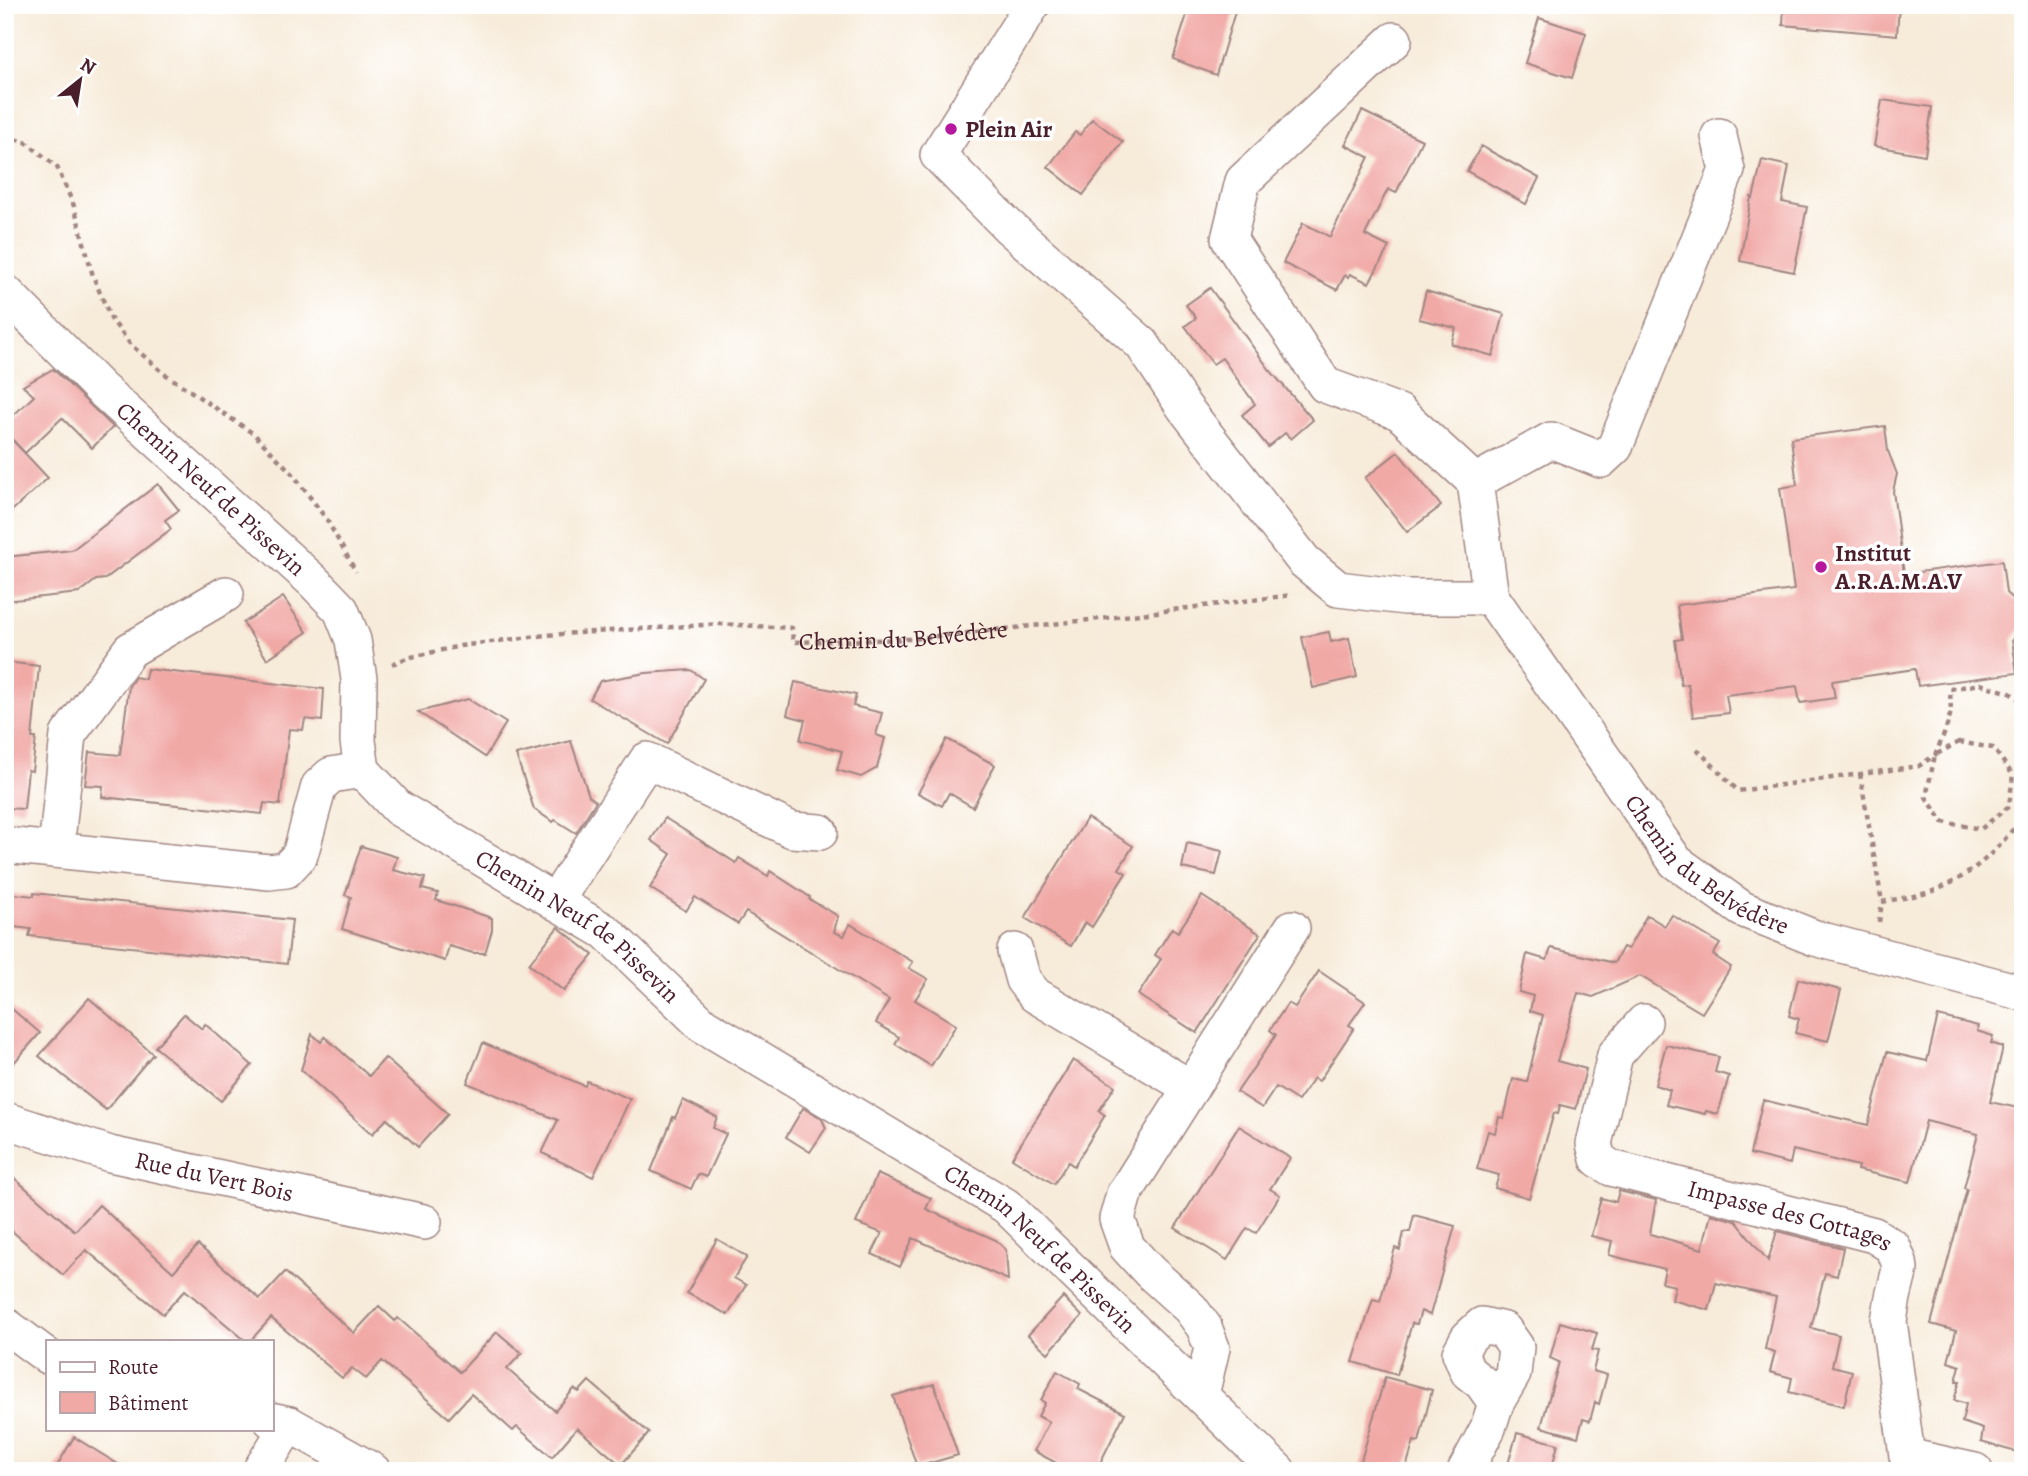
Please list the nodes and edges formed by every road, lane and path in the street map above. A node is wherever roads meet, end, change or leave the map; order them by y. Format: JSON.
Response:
{"nodes":[{"id":1,"x":1032,"y":5,"type":"edge"},
{"id":2,"x":1394,"y":40,"type":"dead end"},
{"id":3,"x":1719,"y":136,"type":"dead end"},
{"id":4,"x":5,"y":137,"type":"edge"},
{"id":5,"x":5,"y":292,"type":"edge"},
{"id":6,"x":1475,"y":482,"type":"junction"},
{"id":7,"x":357,"y":576,"type":"dead end"},
{"id":8,"x":1338,"y":589,"type":"junction"},
{"id":9,"x":226,"y":594,"type":"dead end"},
{"id":10,"x":1491,"y":597,"type":"junction"},
{"id":11,"x":359,"y":680,"type":"junction"},
{"id":12,"x":2023,"y":703,"type":"edge"},
{"id":13,"x":1697,"y":749,"type":"dead end"},
{"id":14,"x":1935,"y":755,"type":"junction"},
{"id":15,"x":362,"y":771,"type":"junction"},
{"id":16,"x":1860,"y":774,"type":"junction"},
{"id":17,"x":2023,"y":816,"type":"edge"},
{"id":18,"x":820,"y":832,"type":"dead end"},
{"id":19,"x":5,"y":845,"type":"edge"},
{"id":20,"x":56,"y":850,"type":"junction"},
{"id":21,"x":555,"y":902,"type":"junction"},
{"id":22,"x":1292,"y":928,"type":"dead end"},
{"id":23,"x":1015,"y":950,"type":"dead end"},
{"id":24,"x":2023,"y":993,"type":"edge"},
{"id":25,"x":1643,"y":1022,"type":"dead end"},
{"id":26,"x":1191,"y":1088,"type":"junction"},
{"id":27,"x":5,"y":1120,"type":"edge"},
{"id":28,"x":424,"y":1223,"type":"dead end"},
{"id":29,"x":5,"y":1325,"type":"edge"},
{"id":30,"x":46,"y":1355,"type":"edge"},
{"id":31,"x":1201,"y":1395,"type":"junction"},
{"id":32,"x":1496,"y":1403,"type":"dead end"},
{"id":33,"x":280,"y":1422,"type":"edge"},
{"id":34,"x":1908,"y":1464,"type":"edge"},
{"id":35,"x":260,"y":1471,"type":"edge"},
{"id":36,"x":373,"y":1471,"type":"edge"},
{"id":37,"x":1279,"y":1471,"type":"edge"},
{"id":38,"x":1465,"y":1471,"type":"edge"},
{"id":39,"x":1975,"y":1471,"type":"edge"}],
"edges":[{"from":1,"to":8,"type":"street"},
{"from":2,"to":6,"type":"street"},
{"from":3,"to":6,"type":"street"},
{"from":4,"to":7,"type":"path"},
{"from":5,"to":11,"type":"street","name":"Chemin Neuf de Pissevin"},
{"from":6,"to":10,"type":"street","name":"Chemin du Belvédère"},
{"from":8,"to":10,"type":"street"},
{"from":8,"to":11,"type":"path","name":"Chemin du Belvédère"},
{"from":9,"to":20,"type":"street"},
{"from":10,"to":24,"type":"street","name":"Chemin du Belvédère"},
{"from":11,"to":15,"type":"street","name":"Chemin Neuf de Pissevin"},
{"from":12,"to":14,"type":"path"},
{"from":13,"to":16,"type":"path"},
{"from":14,"to":14,"type":"path"},
{"from":14,"to":16,"type":"path"},
{"from":15,"to":20,"type":"street"},
{"from":15,"to":21,"type":"street","name":"Chemin Neuf de Pissevin"},
{"from":16,"to":17,"type":"path"},
{"from":18,"to":21,"type":"street"},
{"from":19,"to":20,"type":"street"},
{"from":21,"to":31,"type":"street","name":"Chemin Neuf de Pissevin"},
{"from":22,"to":26,"type":"street"},
{"from":23,"to":26,"type":"street"},
{"from":25,"to":34,"type":"street","name":"Impasse des Cottages"},
{"from":26,"to":31,"type":"street"},
{"from":27,"to":28,"type":"street","name":"Rue du Vert Bois"},
{"from":29,"to":30,"type":"street"},
{"from":31,"to":37,"type":"street","name":"Chemin Neuf de Pissevin"},
{"from":32,"to":38,"type":"street"},
{"from":33,"to":35,"type":"street"},
{"from":33,"to":36,"type":"street"},
{"from":34,"to":39,"type":"street","name":"Impasse des Cottages"}]}
